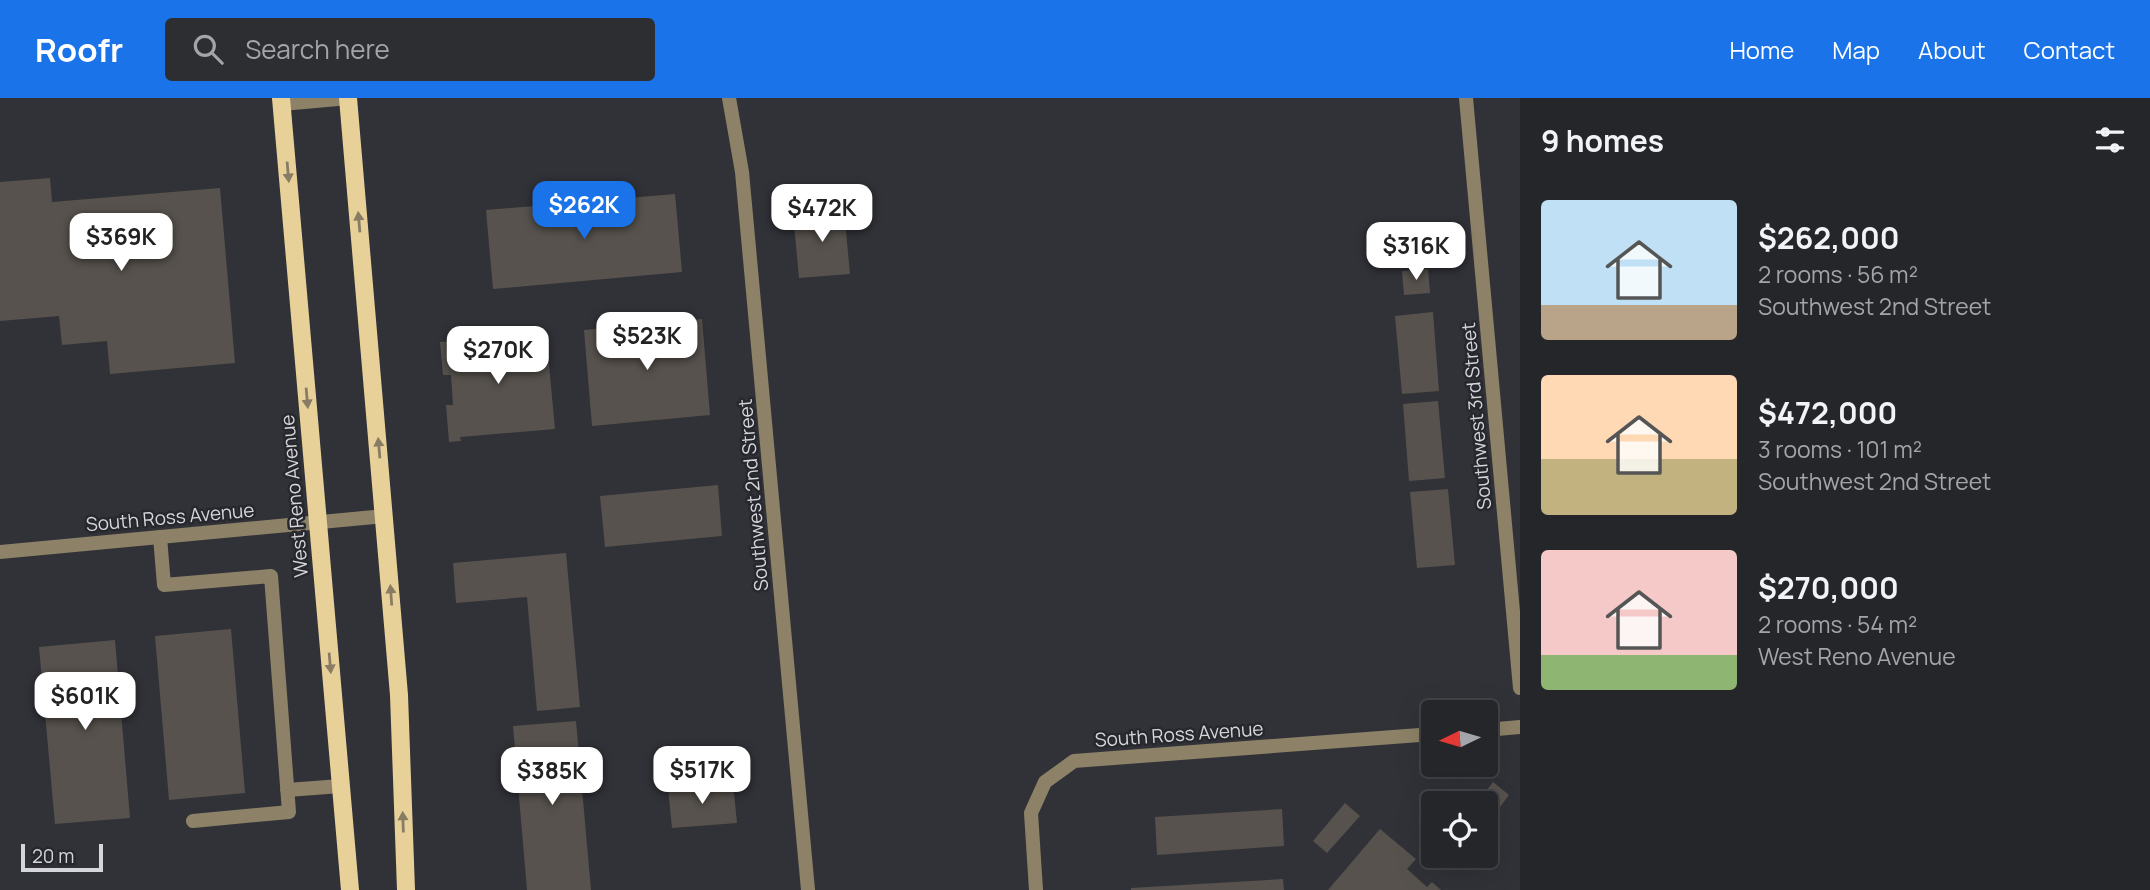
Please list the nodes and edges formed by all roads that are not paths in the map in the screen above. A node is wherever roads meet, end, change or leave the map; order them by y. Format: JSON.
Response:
{"nodes":[{"id":1,"x":348,"y":98,"type":"edge"},
{"id":2,"x":729,"y":98,"type":"edge"},
{"id":3,"x":1466,"y":98,"type":"edge"},
{"id":4,"x":281,"y":101,"type":"edge"},
{"id":5,"x":386,"y":516,"type":"junction"},
{"id":6,"x":317,"y":522,"type":"junction"},
{"id":7,"x":160,"y":537,"type":"junction"},
{"id":8,"x":0,"y":552,"type":"edge"},
{"id":9,"x":1520,"y":688,"type":"edge"},
{"id":10,"x":1520,"y":727,"type":"edge"},
{"id":11,"x":1498,"y":729,"type":"edge"},
{"id":12,"x":1421,"y":735,"type":"edge"},
{"id":13,"x":341,"y":786,"type":"junction"},
{"id":14,"x":287,"y":790,"type":"junction"},
{"id":15,"x":193,"y":821,"type":"dead end"},
{"id":16,"x":349,"y":890,"type":"edge"},
{"id":17,"x":406,"y":890,"type":"edge"},
{"id":18,"x":808,"y":890,"type":"edge"},
{"id":19,"x":1036,"y":890,"type":"edge"}],
"edges":[{"from":1,"to":4,"type":"street"},
{"from":5,"to":1,"type":"main road","one_way":true},
{"from":2,"to":18,"type":"street","name":"Southwest 2nd Street"},
{"from":3,"to":9,"type":"street","name":"Southwest 3rd Street"},
{"from":4,"to":6,"type":"main road","name":"West Reno Avenue","one_way":true},
{"from":5,"to":6,"type":"street","name":"South Ross Avenue"},
{"from":17,"to":5,"type":"main road","one_way":true},
{"from":6,"to":7,"type":"street","name":"South Ross Avenue"},
{"from":6,"to":13,"type":"main road","name":"West Reno Avenue","one_way":true},
{"from":7,"to":8,"type":"street","name":"South Ross Avenue"},
{"from":7,"to":14,"type":"street"},
{"from":10,"to":11,"type":"street"},
{"from":12,"to":19,"type":"street","name":"South Ross Avenue"},
{"from":13,"to":14,"type":"street"},
{"from":13,"to":16,"type":"main road","name":"West Reno Avenue"},
{"from":14,"to":15,"type":"street"}]}
